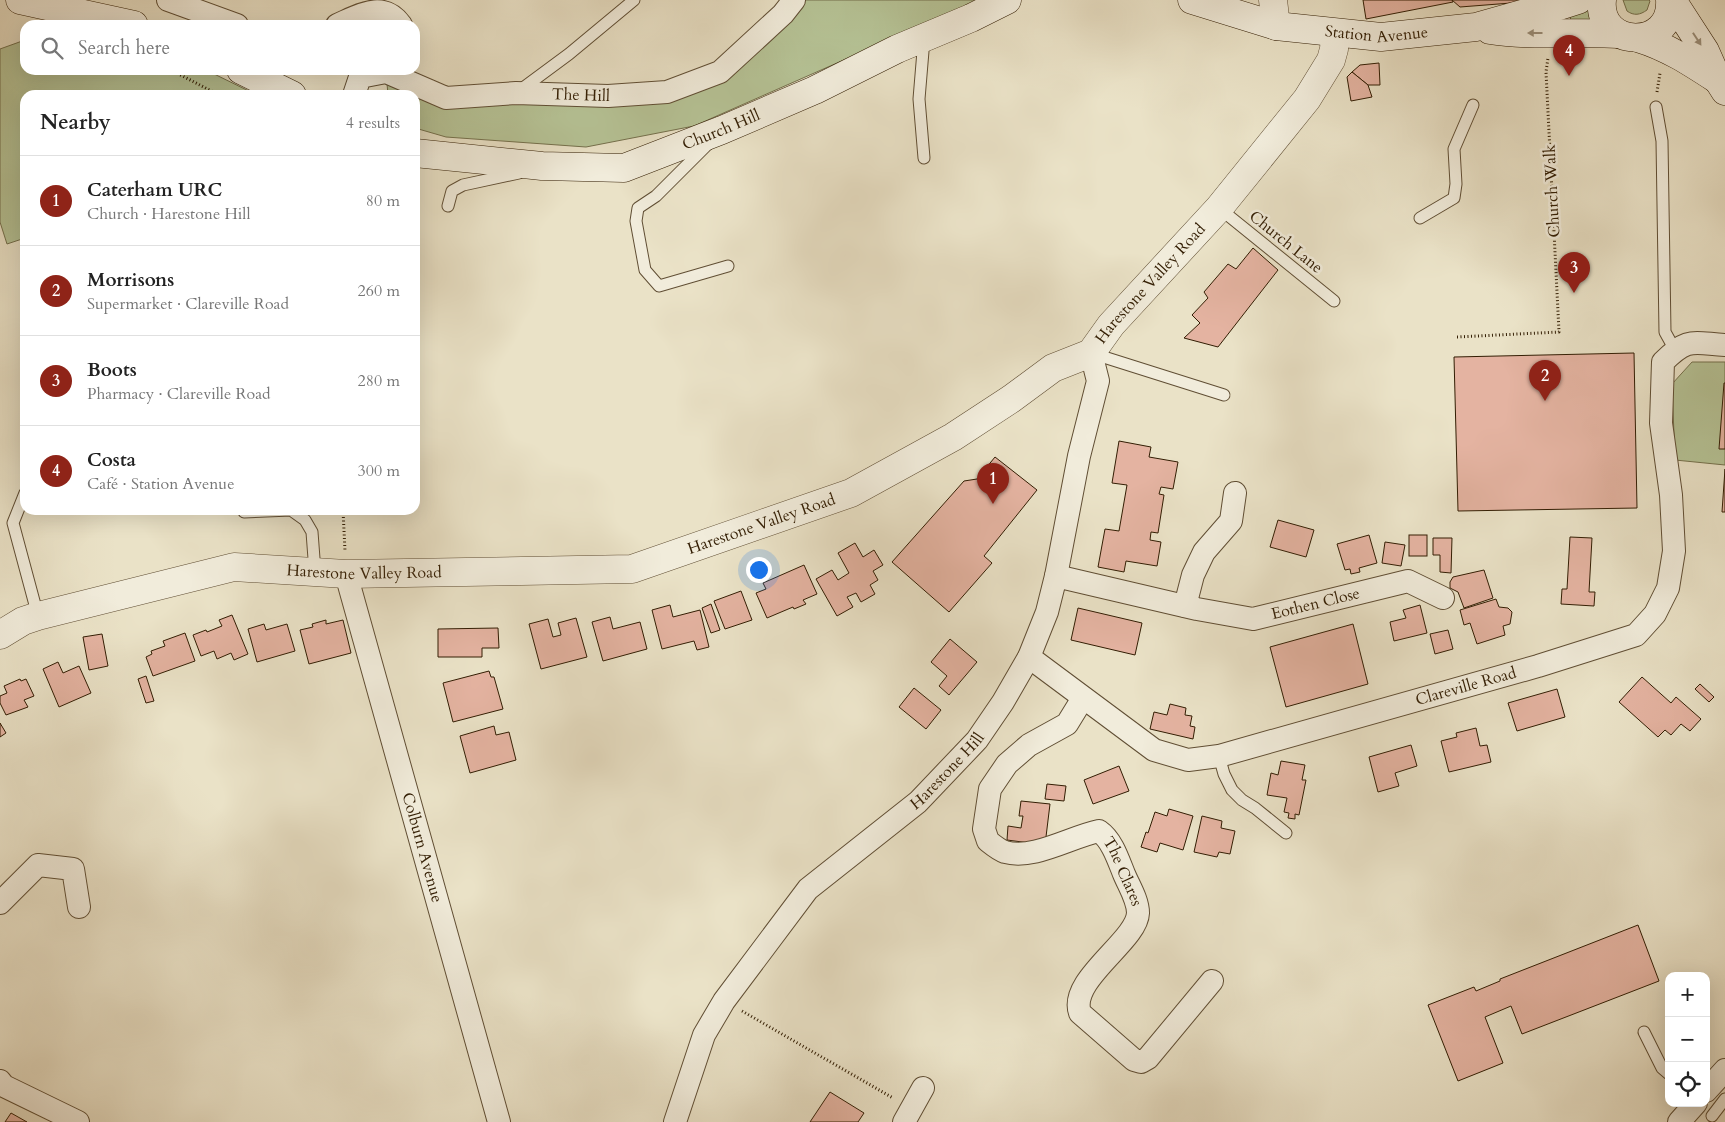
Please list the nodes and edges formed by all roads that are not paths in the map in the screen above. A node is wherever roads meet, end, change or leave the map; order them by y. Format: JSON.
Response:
{"nodes":[{"id":1,"x":20,"y":0,"type":"edge"},
{"id":2,"x":168,"y":0,"type":"edge"},
{"id":3,"x":634,"y":0,"type":"edge"},
{"id":4,"x":794,"y":0,"type":"edge"},
{"id":5,"x":1007,"y":0,"type":"edge"},
{"id":6,"x":1192,"y":0,"type":"edge"},
{"id":7,"x":1578,"y":0,"type":"edge"},
{"id":8,"x":1602,"y":0,"type":"edge"},
{"id":9,"x":1671,"y":0,"type":"edge"},
{"id":10,"x":1274,"y":13,"type":"edge"},
{"id":11,"x":111,"y":20,"type":"edge"},
{"id":12,"x":223,"y":20,"type":"edge"},
{"id":13,"x":348,"y":20,"type":"edge"},
{"id":14,"x":398,"y":20,"type":"edge"},
{"id":15,"x":1476,"y":27,"type":"junction"},
{"id":16,"x":1334,"y":33,"type":"junction"},
{"id":17,"x":1628,"y":36,"type":"junction"},
{"id":18,"x":924,"y":38,"type":"junction"},
{"id":19,"x":251,"y":75,"type":"edge"},
{"id":20,"x":369,"y":75,"type":"edge"},
{"id":21,"x":396,"y":75,"type":"edge"},
{"id":22,"x":1721,"y":86,"type":"edge"},
{"id":23,"x":282,"y":90,"type":"edge"},
{"id":24,"x":355,"y":90,"type":"edge"},
{"id":25,"x":516,"y":93,"type":"junction"},
{"id":26,"x":1473,"y":105,"type":"dead end"},
{"id":27,"x":1656,"y":107,"type":"dead end"},
{"id":28,"x":722,"y":130,"type":"junction"},
{"id":29,"x":420,"y":154,"type":"edge"},
{"id":30,"x":924,"y":158,"type":"dead end"},
{"id":31,"x":542,"y":166,"type":"junction"},
{"id":32,"x":448,"y":206,"type":"dead end"},
{"id":33,"x":1218,"y":208,"type":"junction"},
{"id":34,"x":1420,"y":218,"type":"dead end"},
{"id":35,"x":728,"y":266,"type":"dead end"},
{"id":36,"x":1334,"y":301,"type":"dead end"},
{"id":37,"x":1725,"y":345,"type":"edge"},
{"id":38,"x":1675,"y":350,"type":"junction"},
{"id":39,"x":1090,"y":353,"type":"junction"},
{"id":40,"x":1224,"y":395,"type":"dead end"},
{"id":41,"x":1235,"y":493,"type":"dead end"},
{"id":42,"x":20,"y":506,"type":"edge"},
{"id":43,"x":298,"y":515,"type":"edge"},
{"id":44,"x":315,"y":572,"type":"junction"},
{"id":45,"x":346,"y":574,"type":"junction"},
{"id":46,"x":1056,"y":576,"type":"junction"},
{"id":47,"x":1443,"y":598,"type":"dead end"},
{"id":48,"x":1185,"y":606,"type":"junction"},
{"id":49,"x":38,"y":616,"type":"junction"},
{"id":50,"x":0,"y":635,"type":"edge"},
{"id":51,"x":1029,"y":657,"type":"junction"},
{"id":52,"x":1083,"y":698,"type":"junction"},
{"id":53,"x":1219,"y":756,"type":"junction"},
{"id":54,"x":1286,"y":833,"type":"dead end"},
{"id":55,"x":0,"y":903,"type":"edge"},
{"id":56,"x":79,"y":907,"type":"dead end"},
{"id":57,"x":1212,"y":981,"type":"dead end"},
{"id":58,"x":1644,"y":1032,"type":"dead end"},
{"id":59,"x":1725,"y":1070,"type":"edge"},
{"id":60,"x":1665,"y":1071,"type":"edge"},
{"id":61,"x":1710,"y":1087,"type":"edge"},
{"id":62,"x":923,"y":1088,"type":"dead end"},
{"id":63,"x":1,"y":1089,"type":"edge"},
{"id":64,"x":1725,"y":1099,"type":"edge"},
{"id":65,"x":1704,"y":1109,"type":"edge"},
{"id":66,"x":907,"y":1115,"type":"edge"},
{"id":67,"x":78,"y":1122,"type":"edge"},
{"id":68,"x":499,"y":1122,"type":"edge"},
{"id":69,"x":675,"y":1122,"type":"edge"},
{"id":70,"x":1679,"y":1122,"type":"edge"}],
"edges":[{"from":1,"to":11,"type":"main road"},
{"from":2,"to":12,"type":"street"},
{"from":3,"to":25,"type":"lane"},
{"from":4,"to":25,"type":"street","name":"The Hill"},
{"from":5,"to":18,"type":"main road","name":"Church Hill"},
{"from":6,"to":10,"type":"main road"},
{"from":7,"to":15,"type":"main road","name":"Station Avenue"},
{"from":8,"to":17,"type":"main road"},
{"from":9,"to":17,"type":"main road"},
{"from":9,"to":22,"type":"main road","one_way":true},
{"from":10,"to":16,"type":"main road","name":"Station Avenue"},
{"from":13,"to":14,"type":"street"},
{"from":15,"to":16,"type":"main road","name":"Station Avenue"},
{"from":17,"to":15,"type":"main road","name":"Station Avenue","one_way":true},
{"from":16,"to":33,"type":"main road","name":"Harestone Valley Road"},
{"from":17,"to":22,"type":"main road","name":"Station Avenue"},
{"from":18,"to":28,"type":"main road","name":"Church Hill"},
{"from":18,"to":30,"type":"lane"},
{"from":19,"to":23,"type":"main road"},
{"from":20,"to":24,"type":"street","name":"The Hill"},
{"from":21,"to":25,"type":"street","name":"The Hill"},
{"from":26,"to":34,"type":"lane"},
{"from":27,"to":38,"type":"lane"},
{"from":28,"to":31,"type":"main road","name":"Church Hill"},
{"from":28,"to":35,"type":"lane"},
{"from":29,"to":31,"type":"main road","name":"Church Hill"},
{"from":31,"to":32,"type":"lane"},
{"from":33,"to":36,"type":"lane","name":"Church Lane"},
{"from":33,"to":39,"type":"main road","name":"Harestone Valley Road"},
{"from":37,"to":38,"type":"street"},
{"from":38,"to":53,"type":"street","name":"Clareville Road"},
{"from":39,"to":40,"type":"lane"},
{"from":39,"to":45,"type":"main road","name":"Harestone Valley Road"},
{"from":39,"to":46,"type":"street","name":"Harestone Hill"},
{"from":41,"to":48,"type":"street"},
{"from":42,"to":49,"type":"lane"},
{"from":43,"to":44,"type":"lane"},
{"from":44,"to":45,"type":"main road","name":"Harestone Valley Road"},
{"from":44,"to":49,"type":"main road","name":"Harestone Valley Road"},
{"from":45,"to":68,"type":"street","name":"Colburn Avenue"},
{"from":46,"to":48,"type":"street","name":"Eothen Close"},
{"from":46,"to":51,"type":"street","name":"Harestone Hill"},
{"from":47,"to":48,"type":"street","name":"Eothen Close"},
{"from":49,"to":50,"type":"main road","name":"Harestone Valley Road"},
{"from":51,"to":52,"type":"street","name":"Clareville Road"},
{"from":51,"to":69,"type":"street","name":"Harestone Hill"},
{"from":52,"to":53,"type":"street","name":"Clareville Road"},
{"from":52,"to":57,"type":"street","name":"The Clares"},
{"from":53,"to":54,"type":"lane"},
{"from":55,"to":56,"type":"street"},
{"from":58,"to":60,"type":"lane"},
{"from":59,"to":61,"type":"street"},
{"from":62,"to":66,"type":"street"},
{"from":63,"to":67,"type":"street"},
{"from":64,"to":65,"type":"lane"},
{"from":65,"to":70,"type":"street"}]}
